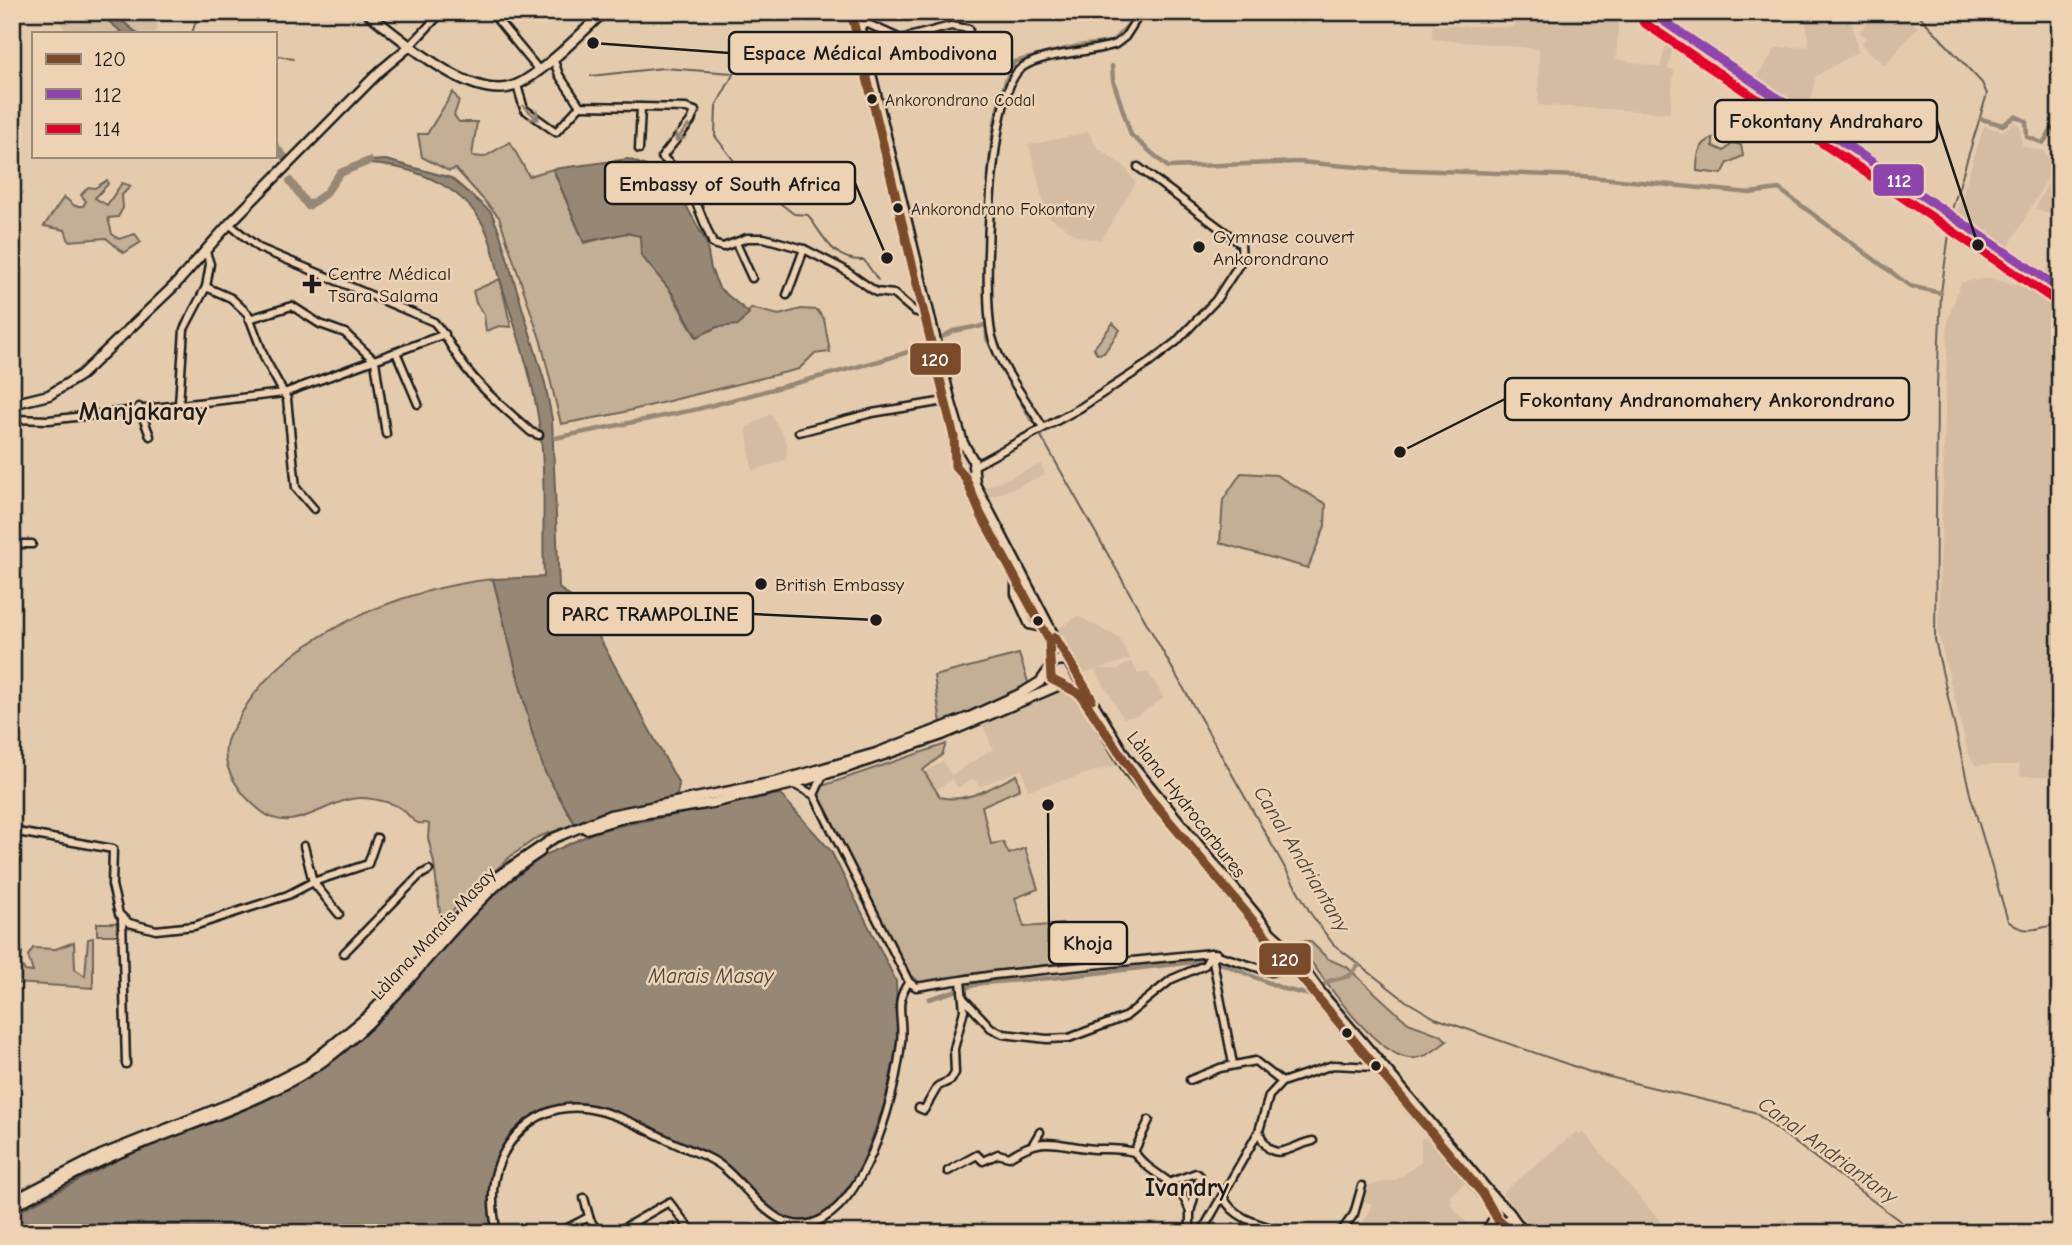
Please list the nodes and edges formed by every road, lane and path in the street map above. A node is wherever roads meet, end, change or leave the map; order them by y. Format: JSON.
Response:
{"nodes":[{"id":1,"x":442,"y":12,"type":"edge"},
{"id":2,"x":491,"y":12,"type":"edge"},
{"id":3,"x":604,"y":12,"type":"edge"},
{"id":4,"x":854,"y":12,"type":"edge"},
{"id":5,"x":1141,"y":12,"type":"edge"},
{"id":6,"x":1650,"y":12,"type":"edge"},
{"id":7,"x":373,"y":14,"type":"edge"},
{"id":8,"x":857,"y":26,"type":"junction"},
{"id":9,"x":969,"y":29,"type":"dead end"},
{"id":10,"x":396,"y":34,"type":"junction"},
{"id":11,"x":410,"y":46,"type":"junction"},
{"id":12,"x":399,"y":55,"type":"junction"},
{"id":13,"x":552,"y":58,"type":"junction"},
{"id":14,"x":538,"y":69,"type":"junction"},
{"id":15,"x":517,"y":85,"type":"junction"},
{"id":16,"x":580,"y":106,"type":"junction"},
{"id":17,"x":641,"y":107,"type":"junction"},
{"id":18,"x":639,"y":149,"type":"dead end"},
{"id":19,"x":1138,"y":167,"type":"dead end"},
{"id":20,"x":229,"y":227,"type":"junction"},
{"id":21,"x":736,"y":243,"type":"junction"},
{"id":22,"x":804,"y":249,"type":"junction"},
{"id":23,"x":206,"y":253,"type":"junction"},
{"id":24,"x":752,"y":278,"type":"dead end"},
{"id":25,"x":206,"y":287,"type":"junction"},
{"id":26,"x":2060,"y":289,"type":"edge"},
{"id":27,"x":787,"y":295,"type":"dead end"},
{"id":28,"x":923,"y":314,"type":"junction"},
{"id":29,"x":249,"y":318,"type":"junction"},
{"id":30,"x":445,"y":334,"type":"junction"},
{"id":31,"x":933,"y":343,"type":"junction"},
{"id":32,"x":396,"y":352,"type":"junction"},
{"id":33,"x":375,"y":360,"type":"junction"},
{"id":34,"x":284,"y":393,"type":"junction"},
{"id":35,"x":945,"y":401,"type":"junction"},
{"id":36,"x":12,"y":404,"type":"edge"},
{"id":37,"x":178,"y":404,"type":"junction"},
{"id":38,"x":418,"y":404,"type":"dead end"},
{"id":39,"x":139,"y":407,"type":"junction"},
{"id":40,"x":12,"y":419,"type":"edge"},
{"id":41,"x":1042,"y":426,"type":"junction"},
{"id":42,"x":799,"y":432,"type":"dead end"},
{"id":43,"x":386,"y":434,"type":"dead end"},
{"id":44,"x":539,"y":435,"type":"dead end"},
{"id":45,"x":150,"y":436,"type":"dead end"},
{"id":46,"x":969,"y":454,"type":"junction"},
{"id":47,"x":992,"y":455,"type":"junction"},
{"id":48,"x":956,"y":457,"type":"junction"},
{"id":49,"x":972,"y":467,"type":"junction"},
{"id":50,"x":960,"y":471,"type":"junction"},
{"id":51,"x":314,"y":509,"type":"dead end"},
{"id":52,"x":12,"y":538,"type":"edge"},
{"id":53,"x":13,"y":544,"type":"edge"},
{"id":54,"x":32,"y":544,"type":"dead end"},
{"id":55,"x":1067,"y":660,"type":"junction"},
{"id":56,"x":1051,"y":666,"type":"junction"},
{"id":57,"x":1074,"y":672,"type":"junction"},
{"id":58,"x":1061,"y":685,"type":"junction"},
{"id":59,"x":823,"y":775,"type":"junction"},
{"id":60,"x":793,"y":784,"type":"junction"},
{"id":61,"x":814,"y":795,"type":"junction"},
{"id":62,"x":648,"y":810,"type":"junction"},
{"id":63,"x":12,"y":831,"type":"edge"},
{"id":64,"x":377,"y":838,"type":"dead end"},
{"id":65,"x":304,"y":846,"type":"dead end"},
{"id":66,"x":429,"y":870,"type":"dead end"},
{"id":67,"x":313,"y":882,"type":"junction"},
{"id":68,"x":339,"y":914,"type":"dead end"},
{"id":69,"x":122,"y":918,"type":"junction"},
{"id":70,"x":439,"y":940,"type":"junction"},
{"id":71,"x":344,"y":953,"type":"dead end"},
{"id":72,"x":1287,"y":955,"type":"junction"},
{"id":73,"x":1213,"y":956,"type":"junction"},
{"id":74,"x":909,"y":982,"type":"junction"},
{"id":75,"x":961,"y":982,"type":"junction"},
{"id":76,"x":963,"y":995,"type":"junction"},
{"id":77,"x":1320,"y":996,"type":"junction"},
{"id":78,"x":126,"y":1064,"type":"dead end"},
{"id":79,"x":1233,"y":1064,"type":"junction"},
{"id":80,"x":1375,"y":1067,"type":"junction"},
{"id":81,"x":1189,"y":1080,"type":"dead end"},
{"id":82,"x":1282,"y":1082,"type":"junction"},
{"id":83,"x":919,"y":1108,"type":"dead end"},
{"id":84,"x":1149,"y":1120,"type":"dead end"},
{"id":85,"x":1259,"y":1130,"type":"junction"},
{"id":86,"x":1040,"y":1132,"type":"dead end"},
{"id":87,"x":1313,"y":1141,"type":"dead end"},
{"id":88,"x":1033,"y":1144,"type":"junction"},
{"id":89,"x":1134,"y":1152,"type":"junction"},
{"id":90,"x":948,"y":1171,"type":"dead end"},
{"id":91,"x":1171,"y":1182,"type":"junction"},
{"id":92,"x":1362,"y":1186,"type":"dead end"},
{"id":93,"x":584,"y":1198,"type":"dead end"},
{"id":94,"x":1224,"y":1198,"type":"junction"},
{"id":95,"x":12,"y":1201,"type":"edge"},
{"id":96,"x":12,"y":1207,"type":"edge"},
{"id":97,"x":1190,"y":1212,"type":"junction"},
{"id":98,"x":1508,"y":1212,"type":"junction"},
{"id":99,"x":589,"y":1217,"type":"junction"},
{"id":100,"x":1499,"y":1218,"type":"junction"},
{"id":101,"x":496,"y":1233,"type":"edge"},
{"id":102,"x":558,"y":1233,"type":"edge"},
{"id":103,"x":599,"y":1233,"type":"edge"},
{"id":104,"x":615,"y":1233,"type":"edge"},
{"id":105,"x":693,"y":1233,"type":"edge"},
{"id":106,"x":1190,"y":1233,"type":"edge"},
{"id":107,"x":1201,"y":1233,"type":"edge"},
{"id":108,"x":1287,"y":1233,"type":"edge"},
{"id":109,"x":1340,"y":1233,"type":"edge"},
{"id":110,"x":1485,"y":1233,"type":"edge"},
{"id":111,"x":1513,"y":1233,"type":"edge"},
{"id":112,"x":1524,"y":1233,"type":"edge"}],
"edges":[{"from":1,"to":11,"type":"street"},
{"from":2,"to":14,"type":"street"},
{"from":3,"to":13,"type":"main road"},
{"from":4,"to":8,"type":"main road"},
{"from":5,"to":41,"type":"street"},
{"from":6,"to":26,"type":"main road"},
{"from":7,"to":10,"type":"main road"},
{"from":8,"to":9,"type":"street"},
{"from":8,"to":28,"type":"main road"},
{"from":8,"to":31,"type":"main road"},
{"from":10,"to":11,"type":"main road"},
{"from":10,"to":12,"type":"main road"},
{"from":11,"to":12,"type":"main road"},
{"from":11,"to":15,"type":"main road"},
{"from":12,"to":20,"type":"main road"},
{"from":13,"to":14,"type":"main road"},
{"from":13,"to":16,"type":"street"},
{"from":14,"to":15,"type":"main road"},
{"from":15,"to":16,"type":"street","one_way":true},
{"from":16,"to":17,"type":"street"},
{"from":17,"to":18,"type":"street"},
{"from":17,"to":21,"type":"street","one_way":true},
{"from":19,"to":41,"type":"street"},
{"from":20,"to":23,"type":"main road"},
{"from":20,"to":30,"type":"street"},
{"from":21,"to":22,"type":"street"},
{"from":21,"to":24,"type":"street"},
{"from":22,"to":27,"type":"street"},
{"from":22,"to":28,"type":"street"},
{"from":23,"to":25,"type":"street"},
{"from":23,"to":36,"type":"main road"},
{"from":25,"to":29,"type":"street"},
{"from":25,"to":37,"type":"street"},
{"from":28,"to":31,"type":"main road"},
{"from":29,"to":33,"type":"street"},
{"from":29,"to":34,"type":"street"},
{"from":30,"to":32,"type":"street"},
{"from":30,"to":44,"type":"street"},
{"from":31,"to":35,"type":"main road"},
{"from":31,"to":46,"type":"main road"},
{"from":32,"to":33,"type":"street"},
{"from":32,"to":38,"type":"street"},
{"from":33,"to":34,"type":"street"},
{"from":33,"to":43,"type":"street"},
{"from":34,"to":37,"type":"street"},
{"from":34,"to":51,"type":"street"},
{"from":35,"to":42,"type":"street"},
{"from":35,"to":48,"type":"main road"},
{"from":37,"to":39,"type":"street"},
{"from":39,"to":40,"type":"street"},
{"from":39,"to":45,"type":"street"},
{"from":41,"to":47,"type":"street"},
{"from":46,"to":47,"type":"street"},
{"from":46,"to":48,"type":"main road"},
{"from":46,"to":49,"type":"main road"},
{"from":47,"to":49,"type":"street"},
{"from":48,"to":50,"type":"main road"},
{"from":49,"to":50,"type":"main road"},
{"from":49,"to":55,"type":"main road"},
{"from":50,"to":56,"type":"main road"},
{"from":52,"to":53,"type":"street"},
{"from":53,"to":54,"type":"street"},
{"from":55,"to":56,"type":"main road"},
{"from":55,"to":57,"type":"main road"},
{"from":56,"to":58,"type":"main road"},
{"from":56,"to":62,"type":"main road","name":"Làlana Marais Masay"},
{"from":57,"to":58,"type":"main road"},
{"from":57,"to":72,"type":"main road","name":"Làlana Hydrocarbures"},
{"from":58,"to":59,"type":"main road","name":"Làlana Marais Masay"},
{"from":58,"to":72,"type":"main road","name":"Làlana Hydrocarbures"},
{"from":59,"to":60,"type":"main road","name":"Làlana Marais Masay"},
{"from":59,"to":61,"type":"street"},
{"from":60,"to":61,"type":"street"},
{"from":60,"to":62,"type":"main road","name":"Làlana Marais Masay"},
{"from":61,"to":74,"type":"street"},
{"from":62,"to":70,"type":"main road","name":"Làlana Marais Masay"},
{"from":63,"to":69,"type":"street"},
{"from":64,"to":67,"type":"street"},
{"from":65,"to":67,"type":"street"},
{"from":66,"to":71,"type":"street"},
{"from":67,"to":68,"type":"street"},
{"from":67,"to":69,"type":"street"},
{"from":69,"to":78,"type":"street"},
{"from":70,"to":95,"type":"main road","name":"Làlana Marais Masay"},
{"from":70,"to":96,"type":"main road","name":"Làlana Marais Masay"},
{"from":72,"to":73,"type":"street"},
{"from":72,"to":77,"type":"main road","name":"Làlana Hydrocarbures"},
{"from":73,"to":75,"type":"street"},
{"from":73,"to":76,"type":"street"},
{"from":73,"to":79,"type":"street"},
{"from":74,"to":75,"type":"street"},
{"from":74,"to":101,"type":"street"},
{"from":75,"to":76,"type":"street"},
{"from":76,"to":83,"type":"street"},
{"from":77,"to":80,"type":"main road"},
{"from":77,"to":98,"type":"main road"},
{"from":79,"to":81,"type":"street"},
{"from":79,"to":82,"type":"street"},
{"from":80,"to":82,"type":"street"},
{"from":80,"to":100,"type":"main road"},
{"from":82,"to":85,"type":"street"},
{"from":84,"to":89,"type":"street"},
{"from":85,"to":87,"type":"street"},
{"from":85,"to":94,"type":"street"},
{"from":86,"to":88,"type":"street"},
{"from":88,"to":89,"type":"street"},
{"from":88,"to":90,"type":"street"},
{"from":89,"to":91,"type":"street"},
{"from":91,"to":97,"type":"street"},
{"from":91,"to":97,"type":"street"},
{"from":92,"to":109,"type":"street"},
{"from":93,"to":99,"type":"street"},
{"from":94,"to":107,"type":"street"},
{"from":94,"to":108,"type":"street"},
{"from":97,"to":106,"type":"street"},
{"from":98,"to":100,"type":"main road"},
{"from":98,"to":100,"type":"main road"},
{"from":98,"to":112,"type":"main road"},
{"from":99,"to":102,"type":"street"},
{"from":99,"to":103,"type":"street"},
{"from":100,"to":110,"type":"main road"},
{"from":100,"to":111,"type":"main road"},
{"from":104,"to":105,"type":"street"}]}
